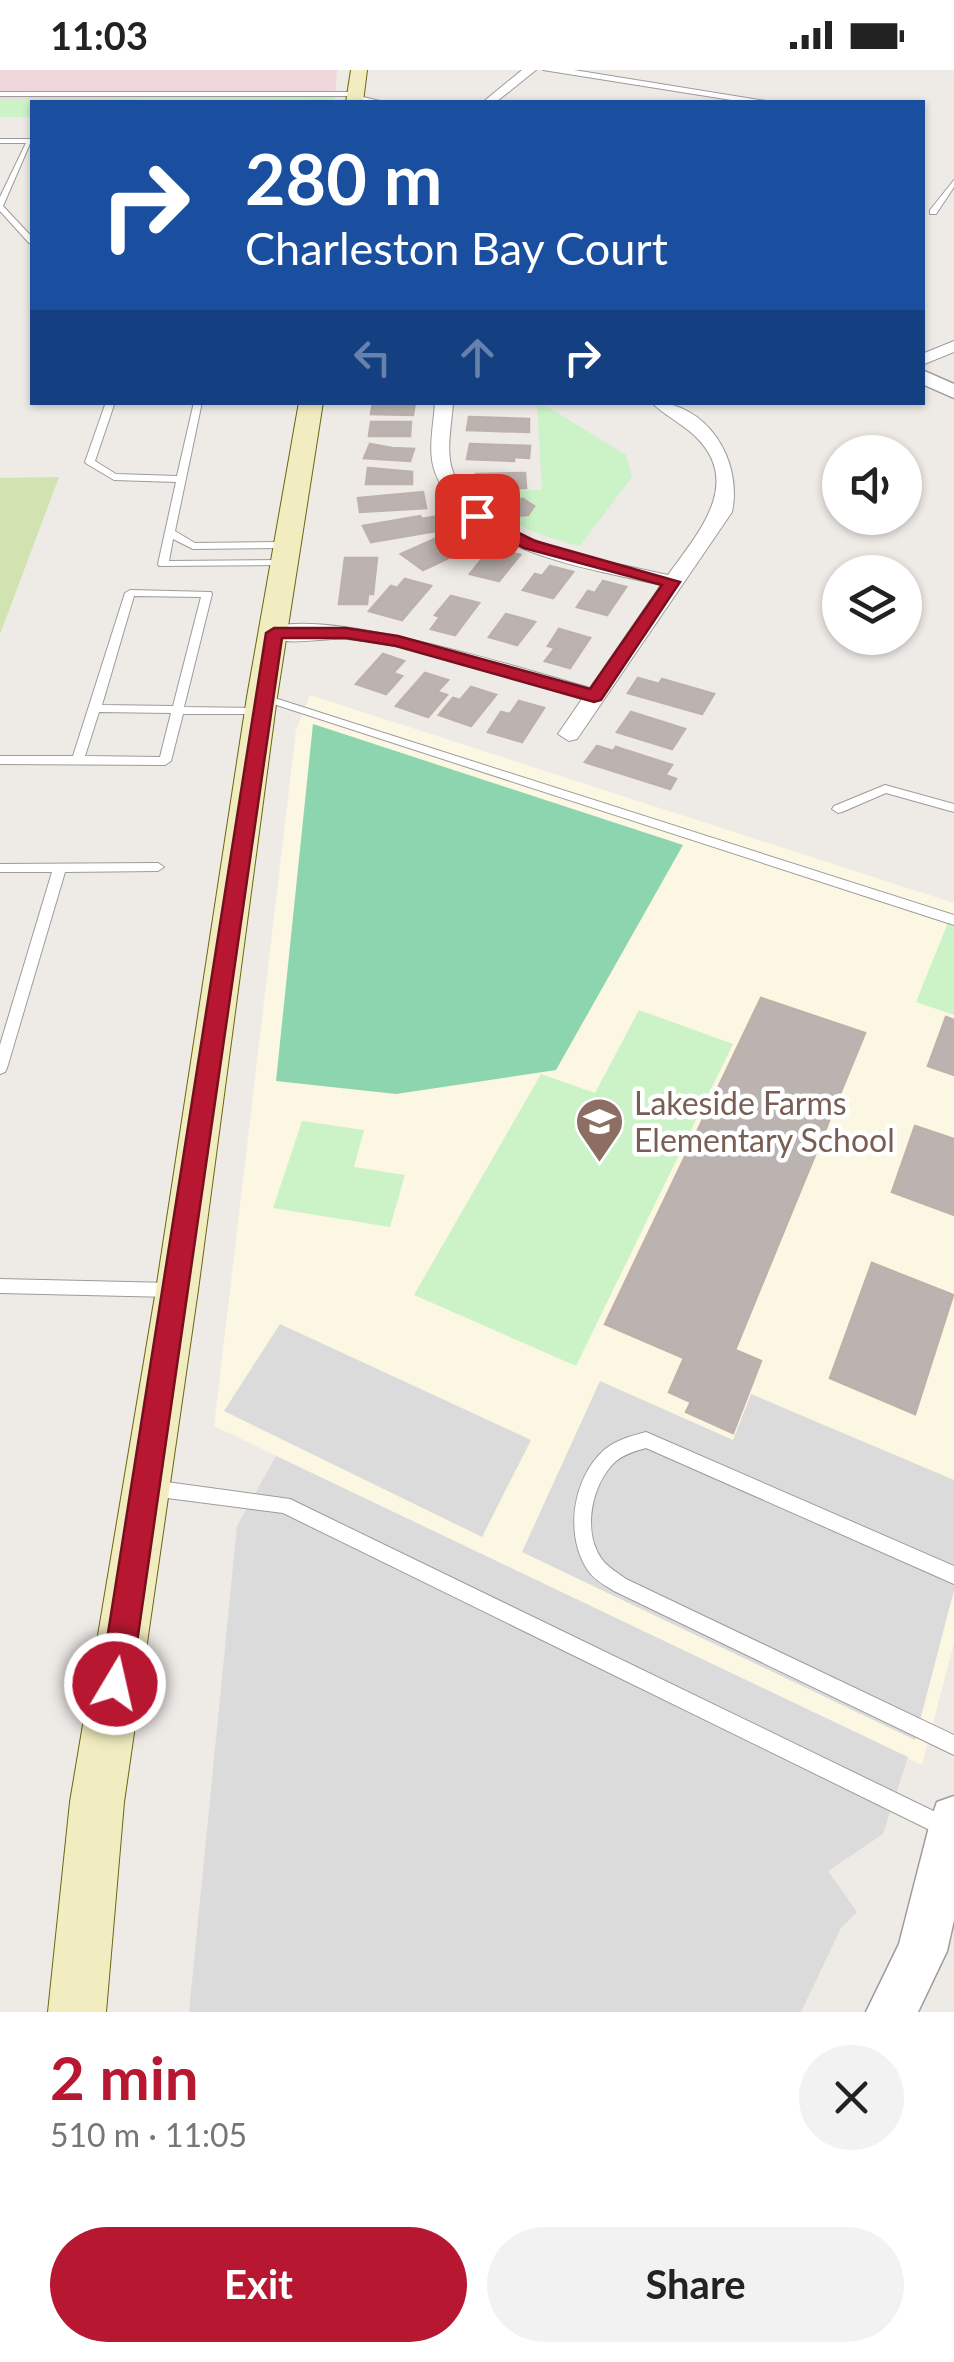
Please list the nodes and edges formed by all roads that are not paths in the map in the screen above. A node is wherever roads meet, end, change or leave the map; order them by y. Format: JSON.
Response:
{"nodes":[{"id":1,"x":359,"y":70,"type":"edge"},
{"id":2,"x":530,"y":70,"type":"edge"},
{"id":3,"x":548,"y":70,"type":"edge"},
{"id":4,"x":0,"y":94,"type":"edge"},
{"id":5,"x":355,"y":99,"type":"edge"},
{"id":6,"x":492,"y":100,"type":"edge"},
{"id":7,"x":752,"y":100,"type":"edge"},
{"id":8,"x":30,"y":141,"type":"edge"},
{"id":9,"x":0,"y":142,"type":"edge"},
{"id":10,"x":30,"y":143,"type":"edge"},
{"id":11,"x":954,"y":182,"type":"edge"},
{"id":12,"x":0,"y":206,"type":"edge"},
{"id":13,"x":933,"y":212,"type":"dead end"},
{"id":14,"x":30,"y":239,"type":"edge"},
{"id":15,"x":954,"y":346,"type":"edge"},
{"id":16,"x":925,"y":359,"type":"edge"},
{"id":17,"x":925,"y":378,"type":"edge"},
{"id":18,"x":954,"y":392,"type":"edge"},
{"id":19,"x":110,"y":405,"type":"edge"},
{"id":20,"x":197,"y":405,"type":"edge"},
{"id":21,"x":310,"y":405,"type":"edge"},
{"id":22,"x":444,"y":405,"type":"edge"},
{"id":23,"x":663,"y":405,"type":"edge"},
{"id":24,"x":180,"y":479,"type":"junction"},
{"id":25,"x":171,"y":533,"type":"junction"},
{"id":26,"x":224,"y":546,"type":"junction"},
{"id":27,"x":287,"y":554,"type":"junction"},
{"id":28,"x":222,"y":564,"type":"junction"},
{"id":29,"x":672,"y":582,"type":"junction"},
{"id":30,"x":274,"y":633,"type":"junction"},
{"id":31,"x":594,"y":696,"type":"junction"},
{"id":32,"x":261,"y":704,"type":"junction"},
{"id":33,"x":95,"y":708,"type":"junction"},
{"id":34,"x":178,"y":710,"type":"junction"},
{"id":35,"x":569,"y":734,"type":"dead end"},
{"id":36,"x":0,"y":760,"type":"edge"},
{"id":37,"x":78,"y":760,"type":"junction"},
{"id":38,"x":954,"y":808,"type":"edge"},
{"id":39,"x":838,"y":810,"type":"dead end"},
{"id":40,"x":158,"y":866,"type":"dead end"},
{"id":41,"x":0,"y":868,"type":"edge"},
{"id":42,"x":60,"y":868,"type":"junction"},
{"id":43,"x":954,"y":920,"type":"edge"},
{"id":44,"x":0,"y":1068,"type":"edge"},
{"id":45,"x":0,"y":1286,"type":"edge"},
{"id":46,"x":177,"y":1290,"type":"junction"},
{"id":47,"x":146,"y":1488,"type":"junction"},
{"id":48,"x":954,"y":1575,"type":"edge"},
{"id":49,"x":954,"y":1745,"type":"edge"},
{"id":50,"x":953,"y":1824,"type":"edge"},
{"id":51,"x":944,"y":1904,"type":"edge"},
{"id":52,"x":77,"y":2012,"type":"edge"},
{"id":53,"x":891,"y":2012,"type":"edge"}],
"edges":[{"from":1,"to":5,"type":"main road"},
{"from":2,"to":6,"type":"street"},
{"from":3,"to":7,"type":"street"},
{"from":4,"to":5,"type":"lane"},
{"from":8,"to":9,"type":"lane"},
{"from":10,"to":12,"type":"lane"},
{"from":11,"to":13,"type":"lane"},
{"from":12,"to":14,"type":"lane"},
{"from":15,"to":16,"type":"street"},
{"from":17,"to":18,"type":"street"},
{"from":19,"to":24,"type":"lane"},
{"from":20,"to":24,"type":"lane"},
{"from":21,"to":27,"type":"main road"},
{"from":22,"to":29,"type":"street"},
{"from":23,"to":29,"type":"street"},
{"from":24,"to":25,"type":"lane"},
{"from":25,"to":26,"type":"lane"},
{"from":25,"to":28,"type":"lane"},
{"from":26,"to":27,"type":"lane"},
{"from":26,"to":28,"type":"lane"},
{"from":27,"to":28,"type":"lane"},
{"from":27,"to":30,"type":"main road"},
{"from":29,"to":31,"type":"street"},
{"from":30,"to":31,"type":"street"},
{"from":30,"to":32,"type":"main road"},
{"from":31,"to":35,"type":"street"},
{"from":32,"to":34,"type":"lane"},
{"from":32,"to":43,"type":"lane"},
{"from":32,"to":46,"type":"main road"},
{"from":33,"to":34,"type":"lane"},
{"from":33,"to":34,"type":"lane"},
{"from":33,"to":37,"type":"lane"},
{"from":34,"to":37,"type":"lane"},
{"from":36,"to":37,"type":"lane"},
{"from":38,"to":39,"type":"lane"},
{"from":40,"to":42,"type":"lane"},
{"from":41,"to":42,"type":"lane"},
{"from":42,"to":44,"type":"lane"},
{"from":45,"to":46,"type":"lane"},
{"from":46,"to":47,"type":"main road"},
{"from":47,"to":50,"type":"lane"},
{"from":47,"to":52,"type":"main road"},
{"from":48,"to":49,"type":"lane"},
{"from":50,"to":51,"type":"street"},
{"from":51,"to":53,"type":"street"}]}
